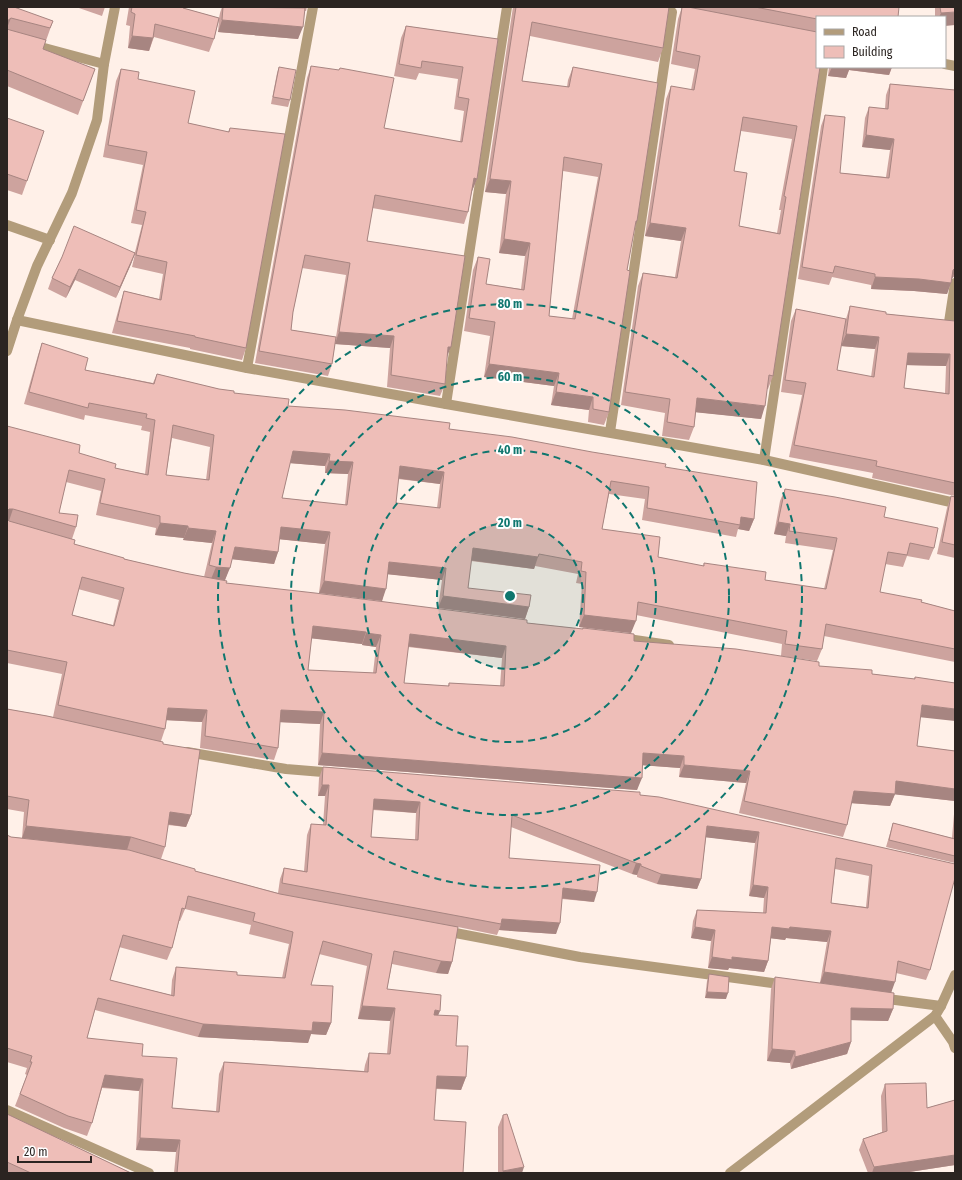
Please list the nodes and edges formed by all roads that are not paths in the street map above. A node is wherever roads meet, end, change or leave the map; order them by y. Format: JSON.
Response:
{"nodes":[{"id":1,"x":115,"y":7,"type":"edge"},
{"id":2,"x":313,"y":7,"type":"edge"},
{"id":3,"x":507,"y":7,"type":"edge"},
{"id":4,"x":672,"y":12,"type":"dead end"},
{"id":5,"x":7,"y":38,"type":"edge"},
{"id":6,"x":104,"y":64,"type":"junction"},
{"id":7,"x":824,"y":68,"type":"edge"},
{"id":8,"x":7,"y":225,"type":"edge"},
{"id":9,"x":50,"y":240,"type":"junction"},
{"id":10,"x":955,"y":283,"type":"edge"},
{"id":11,"x":17,"y":320,"type":"junction"},
{"id":12,"x":949,"y":322,"type":"edge"},
{"id":13,"x":7,"y":351,"type":"edge"},
{"id":14,"x":247,"y":368,"type":"junction"},
{"id":15,"x":446,"y":404,"type":"junction"},
{"id":16,"x":610,"y":432,"type":"junction"},
{"id":17,"x":764,"y":460,"type":"junction"},
{"id":18,"x":955,"y":503,"type":"edge"},
{"id":19,"x":608,"y":636,"type":"edge"},
{"id":20,"x":678,"y":646,"type":"edge"},
{"id":21,"x":178,"y":750,"type":"edge"},
{"id":22,"x":346,"y":774,"type":"edge"},
{"id":23,"x":432,"y":929,"type":"edge"},
{"id":24,"x":955,"y":975,"type":"edge"},
{"id":25,"x":800,"y":987,"type":"edge"},
{"id":26,"x":871,"y":996,"type":"edge"},
{"id":27,"x":941,"y":1006,"type":"junction"},
{"id":28,"x":935,"y":1016,"type":"junction"},
{"id":29,"x":955,"y":1048,"type":"edge"},
{"id":30,"x":7,"y":1110,"type":"edge"},
{"id":31,"x":148,"y":1173,"type":"edge"},
{"id":32,"x":730,"y":1173,"type":"edge"}],
"edges":[{"from":1,"to":6,"type":"street"},
{"from":2,"to":14,"type":"street"},
{"from":3,"to":15,"type":"street"},
{"from":4,"to":16,"type":"street"},
{"from":5,"to":6,"type":"street"},
{"from":6,"to":9,"type":"street"},
{"from":7,"to":17,"type":"street"},
{"from":8,"to":9,"type":"street"},
{"from":9,"to":11,"type":"street"},
{"from":10,"to":12,"type":"street"},
{"from":11,"to":13,"type":"street"},
{"from":11,"to":14,"type":"street"},
{"from":14,"to":15,"type":"street"},
{"from":15,"to":16,"type":"street"},
{"from":16,"to":17,"type":"street"},
{"from":17,"to":18,"type":"street"},
{"from":19,"to":20,"type":"street"},
{"from":21,"to":22,"type":"street"},
{"from":23,"to":25,"type":"street"},
{"from":24,"to":27,"type":"street"},
{"from":26,"to":27,"type":"street"},
{"from":27,"to":28,"type":"street"},
{"from":28,"to":29,"type":"street"},
{"from":28,"to":32,"type":"street"},
{"from":30,"to":31,"type":"street"}]}
